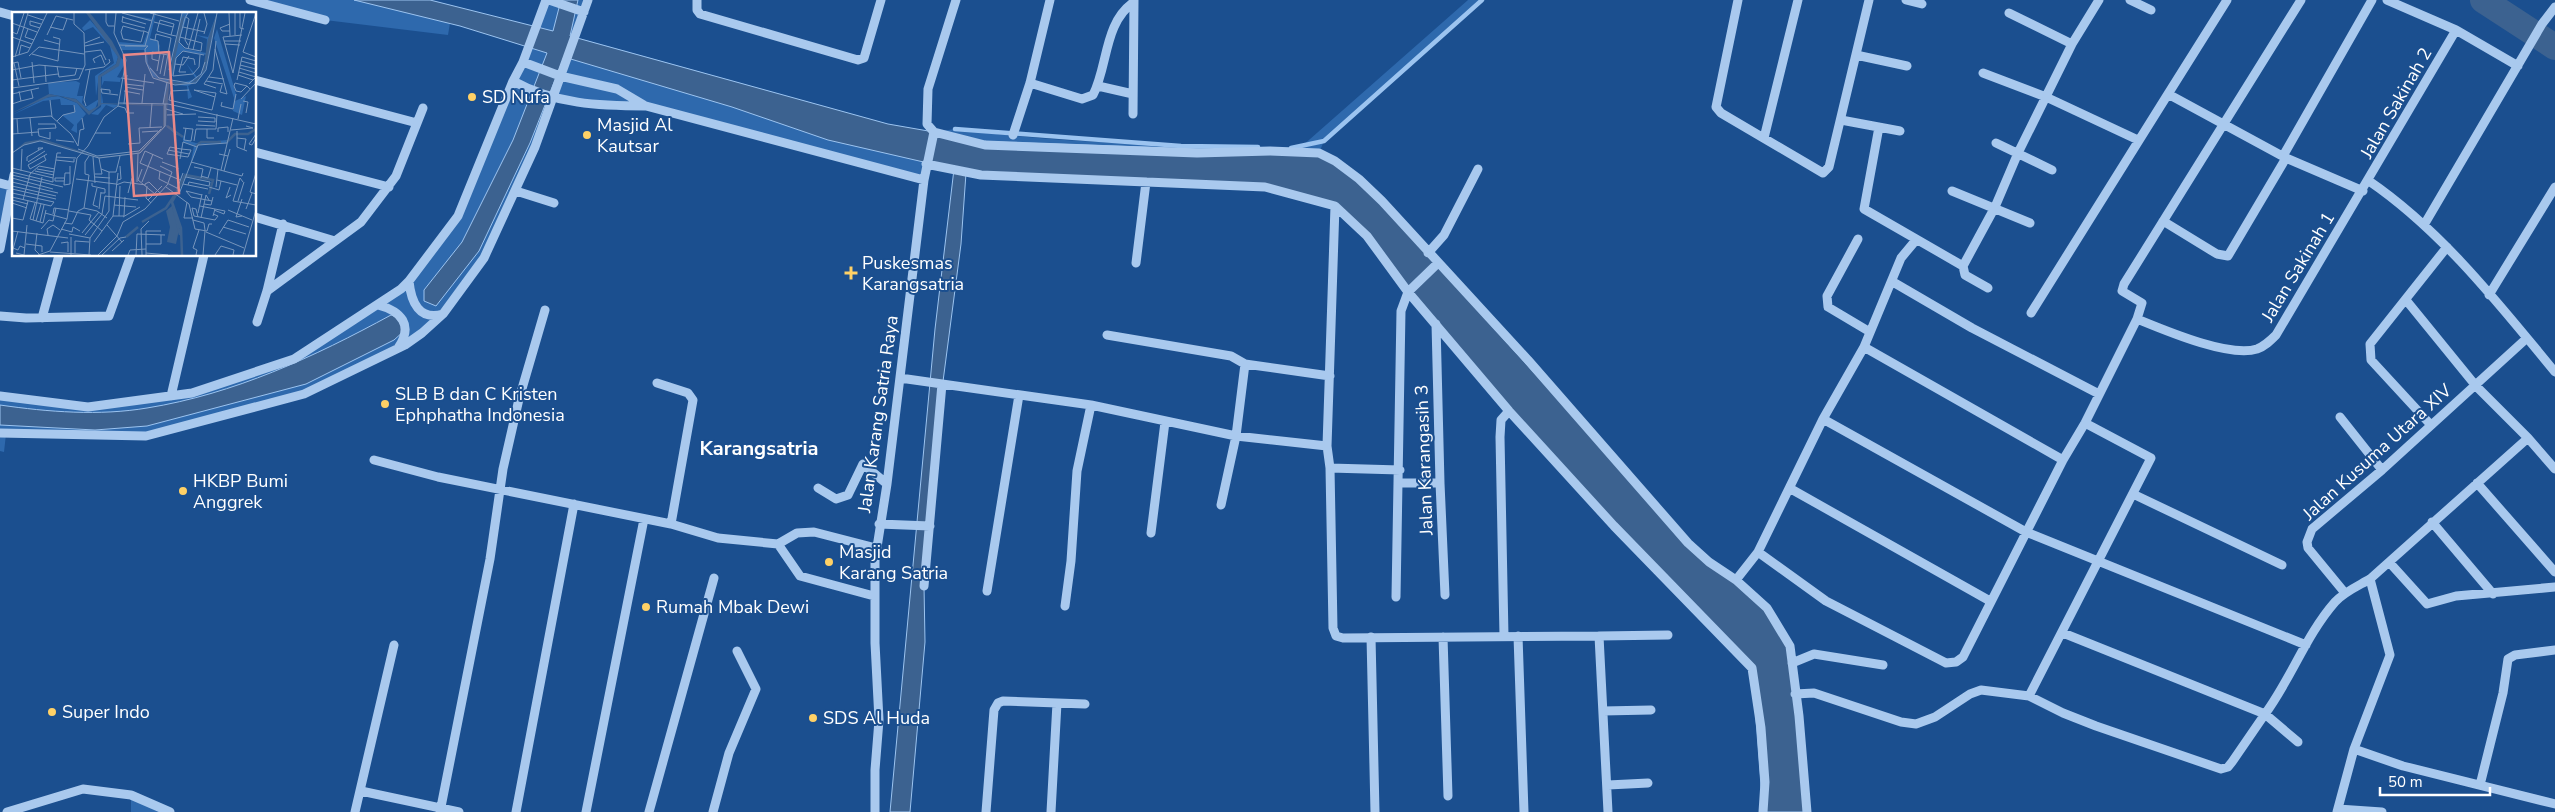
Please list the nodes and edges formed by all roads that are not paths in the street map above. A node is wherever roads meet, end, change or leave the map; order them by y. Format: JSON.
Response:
{"nodes":[{"id":1,"x":250,"y":0,"type":"edge"},
{"id":2,"x":548,"y":0,"type":"edge"},
{"id":3,"x":588,"y":0,"type":"edge"},
{"id":4,"x":697,"y":0,"type":"edge"},
{"id":5,"x":880,"y":0,"type":"edge"},
{"id":6,"x":956,"y":0,"type":"edge"},
{"id":7,"x":1050,"y":0,"type":"edge"},
{"id":8,"x":1738,"y":0,"type":"edge"},
{"id":9,"x":1798,"y":0,"type":"edge"},
{"id":10,"x":1869,"y":0,"type":"edge"},
{"id":11,"x":1906,"y":0,"type":"edge"},
{"id":12,"x":2099,"y":0,"type":"edge"},
{"id":13,"x":2130,"y":0,"type":"edge"},
{"id":14,"x":2227,"y":0,"type":"edge"},
{"id":15,"x":2302,"y":0,"type":"edge"},
{"id":16,"x":2372,"y":0,"type":"edge"},
{"id":17,"x":2386,"y":0,"type":"edge"},
{"id":18,"x":1134,"y":1,"type":"edge"},
{"id":19,"x":1922,"y":4,"type":"dead end"},
{"id":20,"x":2555,"y":7,"type":"edge"},
{"id":21,"x":581,"y":10,"type":"junction"},
{"id":22,"x":2151,"y":10,"type":"dead end"},
{"id":23,"x":2009,"y":14,"type":"dead end"},
{"id":24,"x":325,"y":20,"type":"dead end"},
{"id":25,"x":2456,"y":30,"type":"junction"},
{"id":26,"x":2072,"y":44,"type":"junction"},
{"id":27,"x":1856,"y":55,"type":"junction"},
{"id":28,"x":523,"y":62,"type":"junction"},
{"id":29,"x":1907,"y":66,"type":"dead end"},
{"id":30,"x":2518,"y":66,"type":"junction"},
{"id":31,"x":1983,"y":73,"type":"dead end"},
{"id":32,"x":556,"y":75,"type":"junction"},
{"id":33,"x":256,"y":80,"type":"edge"},
{"id":34,"x":513,"y":80,"type":"junction"},
{"id":35,"x":1030,"y":83,"type":"junction"},
{"id":36,"x":1098,"y":86,"type":"junction"},
{"id":37,"x":1133,"y":94,"type":"junction"},
{"id":38,"x":2168,"y":94,"type":"junction"},
{"id":39,"x":549,"y":97,"type":"junction"},
{"id":40,"x":2046,"y":98,"type":"junction"},
{"id":41,"x":646,"y":106,"type":"junction"},
{"id":42,"x":423,"y":108,"type":"dead end"},
{"id":43,"x":1133,"y":114,"type":"dead end"},
{"id":44,"x":1841,"y":120,"type":"junction"},
{"id":45,"x":417,"y":123,"type":"junction"},
{"id":46,"x":2224,"y":124,"type":"junction"},
{"id":47,"x":1879,"y":127,"type":"junction"},
{"id":48,"x":1900,"y":131,"type":"dead end"},
{"id":49,"x":934,"y":132,"type":"junction"},
{"id":50,"x":1013,"y":135,"type":"dead end"},
{"id":51,"x":1764,"y":138,"type":"junction"},
{"id":52,"x":2138,"y":140,"type":"junction"},
{"id":53,"x":1996,"y":143,"type":"dead end"},
{"id":54,"x":256,"y":152,"type":"edge"},
{"id":55,"x":2018,"y":153,"type":"junction"},
{"id":56,"x":2284,"y":157,"type":"junction"},
{"id":57,"x":926,"y":164,"type":"junction"},
{"id":58,"x":1478,"y":169,"type":"dead end"},
{"id":59,"x":2052,"y":170,"type":"dead end"},
{"id":60,"x":924,"y":180,"type":"junction"},
{"id":61,"x":2369,"y":181,"type":"junction"},
{"id":62,"x":12,"y":182,"type":"edge"},
{"id":63,"x":1146,"y":182,"type":"junction"},
{"id":64,"x":0,"y":183,"type":"edge"},
{"id":65,"x":11,"y":186,"type":"junction"},
{"id":66,"x":389,"y":187,"type":"junction"},
{"id":67,"x":2555,"y":187,"type":"edge"},
{"id":68,"x":516,"y":191,"type":"junction"},
{"id":69,"x":1952,"y":191,"type":"dead end"},
{"id":70,"x":2362,"y":191,"type":"junction"},
{"id":71,"x":554,"y":203,"type":"dead end"},
{"id":72,"x":1335,"y":206,"type":"junction"},
{"id":73,"x":1995,"y":207,"type":"junction"},
{"id":74,"x":256,"y":218,"type":"edge"},
{"id":75,"x":2163,"y":222,"type":"junction"},
{"id":76,"x":2030,"y":223,"type":"dead end"},
{"id":77,"x":282,"y":224,"type":"junction"},
{"id":78,"x":2424,"y":225,"type":"junction"},
{"id":79,"x":1858,"y":239,"type":"dead end"},
{"id":80,"x":1916,"y":240,"type":"junction"},
{"id":81,"x":335,"y":241,"type":"junction"},
{"id":82,"x":2447,"y":247,"type":"junction"},
{"id":83,"x":0,"y":248,"type":"edge"},
{"id":84,"x":1428,"y":253,"type":"junction"},
{"id":85,"x":59,"y":256,"type":"edge"},
{"id":86,"x":131,"y":256,"type":"edge"},
{"id":87,"x":204,"y":256,"type":"edge"},
{"id":88,"x":1136,"y":263,"type":"dead end"},
{"id":89,"x":1438,"y":263,"type":"junction"},
{"id":90,"x":1963,"y":266,"type":"junction"},
{"id":91,"x":409,"y":281,"type":"junction"},
{"id":92,"x":1893,"y":282,"type":"junction"},
{"id":93,"x":1988,"y":288,"type":"dead end"},
{"id":94,"x":267,"y":292,"type":"junction"},
{"id":95,"x":1408,"y":292,"type":"junction"},
{"id":96,"x":2489,"y":295,"type":"junction"},
{"id":97,"x":2406,"y":300,"type":"junction"},
{"id":98,"x":378,"y":305,"type":"junction"},
{"id":99,"x":545,"y":310,"type":"dead end"},
{"id":100,"x":2031,"y":313,"type":"dead end"},
{"id":101,"x":443,"y":314,"type":"junction"},
{"id":102,"x":0,"y":316,"type":"edge"},
{"id":103,"x":42,"y":318,"type":"junction"},
{"id":104,"x":2137,"y":319,"type":"junction"},
{"id":105,"x":257,"y":322,"type":"dead end"},
{"id":106,"x":1436,"y":324,"type":"junction"},
{"id":107,"x":1870,"y":332,"type":"junction"},
{"id":108,"x":1107,"y":335,"type":"dead end"},
{"id":109,"x":2527,"y":338,"type":"junction"},
{"id":110,"x":1864,"y":347,"type":"junction"},
{"id":111,"x":398,"y":348,"type":"junction"},
{"id":112,"x":1245,"y":364,"type":"junction"},
{"id":113,"x":2555,"y":372,"type":"edge"},
{"id":114,"x":1330,"y":376,"type":"junction"},
{"id":115,"x":900,"y":378,"type":"junction"},
{"id":116,"x":656,"y":383,"type":"dead end"},
{"id":117,"x":942,"y":384,"type":"junction"},
{"id":118,"x":2476,"y":386,"type":"junction"},
{"id":119,"x":2099,"y":394,"type":"junction"},
{"id":120,"x":1019,"y":395,"type":"junction"},
{"id":121,"x":0,"y":396,"type":"edge"},
{"id":122,"x":171,"y":396,"type":"junction"},
{"id":123,"x":1091,"y":405,"type":"junction"},
{"id":124,"x":1508,"y":411,"type":"junction"},
{"id":125,"x":2340,"y":417,"type":"dead end"},
{"id":126,"x":1823,"y":419,"type":"junction"},
{"id":127,"x":1165,"y":422,"type":"junction"},
{"id":128,"x":2085,"y":424,"type":"junction"},
{"id":129,"x":2430,"y":424,"type":"junction"},
{"id":130,"x":0,"y":433,"type":"edge"},
{"id":131,"x":1236,"y":436,"type":"junction"},
{"id":132,"x":2528,"y":438,"type":"junction"},
{"id":133,"x":1326,"y":446,"type":"junction"},
{"id":134,"x":374,"y":460,"type":"dead end"},
{"id":135,"x":2063,"y":460,"type":"junction"},
{"id":136,"x":1330,"y":468,"type":"junction"},
{"id":137,"x":2555,"y":469,"type":"edge"},
{"id":138,"x":1400,"y":470,"type":"junction"},
{"id":139,"x":2382,"y":470,"type":"junction"},
{"id":140,"x":2477,"y":482,"type":"junction"},
{"id":141,"x":1400,"y":483,"type":"junction"},
{"id":142,"x":1440,"y":483,"type":"junction"},
{"id":143,"x":887,"y":484,"type":"junction"},
{"id":144,"x":818,"y":488,"type":"dead end"},
{"id":145,"x":1791,"y":489,"type":"junction"},
{"id":146,"x":499,"y":490,"type":"junction"},
{"id":147,"x":2133,"y":494,"type":"junction"},
{"id":148,"x":574,"y":504,"type":"junction"},
{"id":149,"x":1221,"y":505,"type":"dead end"},
{"id":150,"x":644,"y":519,"type":"junction"},
{"id":151,"x":2432,"y":522,"type":"junction"},
{"id":152,"x":670,"y":524,"type":"junction"},
{"id":153,"x":879,"y":524,"type":"junction"},
{"id":154,"x":930,"y":526,"type":"junction"},
{"id":155,"x":2026,"y":532,"type":"junction"},
{"id":156,"x":1151,"y":533,"type":"dead end"},
{"id":157,"x":778,"y":544,"type":"junction"},
{"id":158,"x":876,"y":548,"type":"junction"},
{"id":159,"x":1758,"y":552,"type":"junction"},
{"id":160,"x":2097,"y":562,"type":"junction"},
{"id":161,"x":2389,"y":562,"type":"junction"},
{"id":162,"x":2282,"y":565,"type":"dead end"},
{"id":163,"x":2555,"y":572,"type":"edge"},
{"id":164,"x":714,"y":578,"type":"dead end"},
{"id":165,"x":2370,"y":579,"type":"junction"},
{"id":166,"x":1736,"y":580,"type":"junction"},
{"id":167,"x":924,"y":586,"type":"dead end"},
{"id":168,"x":2555,"y":587,"type":"edge"},
{"id":169,"x":987,"y":591,"type":"dead end"},
{"id":170,"x":2345,"y":594,"type":"junction"},
{"id":171,"x":2493,"y":594,"type":"junction"},
{"id":172,"x":1445,"y":595,"type":"dead end"},
{"id":173,"x":874,"y":596,"type":"junction"},
{"id":174,"x":1396,"y":597,"type":"dead end"},
{"id":175,"x":1990,"y":601,"type":"junction"},
{"id":176,"x":1065,"y":606,"type":"dead end"},
{"id":177,"x":2063,"y":633,"type":"junction"},
{"id":178,"x":1668,"y":635,"type":"dead end"},
{"id":179,"x":1504,"y":636,"type":"junction"},
{"id":180,"x":1518,"y":636,"type":"junction"},
{"id":181,"x":1598,"y":636,"type":"junction"},
{"id":182,"x":1371,"y":637,"type":"junction"},
{"id":183,"x":1443,"y":637,"type":"junction"},
{"id":184,"x":2306,"y":645,"type":"junction"},
{"id":185,"x":394,"y":646,"type":"dead end"},
{"id":186,"x":2555,"y":650,"type":"edge"},
{"id":187,"x":737,"y":651,"type":"dead end"},
{"id":188,"x":1792,"y":663,"type":"junction"},
{"id":189,"x":1883,"y":665,"type":"dead end"},
{"id":190,"x":1795,"y":694,"type":"junction"},
{"id":191,"x":2029,"y":696,"type":"junction"},
{"id":192,"x":1056,"y":703,"type":"junction"},
{"id":193,"x":1085,"y":704,"type":"dead end"},
{"id":194,"x":1603,"y":710,"type":"junction"},
{"id":195,"x":1651,"y":710,"type":"dead end"},
{"id":196,"x":2265,"y":714,"type":"junction"},
{"id":197,"x":2298,"y":742,"type":"dead end"},
{"id":198,"x":2354,"y":749,"type":"junction"},
{"id":199,"x":1648,"y":783,"type":"dead end"},
{"id":200,"x":1608,"y":785,"type":"junction"},
{"id":201,"x":2480,"y":785,"type":"junction"},
{"id":202,"x":361,"y":791,"type":"junction"},
{"id":203,"x":1448,"y":796,"type":"dead end"},
{"id":204,"x":2555,"y":804,"type":"edge"},
{"id":205,"x":441,"y":810,"type":"edge"},
{"id":206,"x":2337,"y":811,"type":"edge"},
{"id":207,"x":7,"y":812,"type":"edge"},
{"id":208,"x":170,"y":812,"type":"edge"},
{"id":209,"x":354,"y":812,"type":"edge"},
{"id":210,"x":459,"y":812,"type":"edge"},
{"id":211,"x":516,"y":812,"type":"edge"},
{"id":212,"x":586,"y":812,"type":"edge"},
{"id":213,"x":649,"y":812,"type":"edge"},
{"id":214,"x":713,"y":812,"type":"edge"},
{"id":215,"x":875,"y":812,"type":"edge"},
{"id":216,"x":986,"y":812,"type":"edge"},
{"id":217,"x":1051,"y":812,"type":"edge"},
{"id":218,"x":1376,"y":812,"type":"edge"},
{"id":219,"x":1524,"y":812,"type":"edge"},
{"id":220,"x":1608,"y":812,"type":"edge"},
{"id":221,"x":1763,"y":812,"type":"edge"},
{"id":222,"x":1807,"y":812,"type":"edge"},
{"id":223,"x":2382,"y":812,"type":"edge"}],
"edges":[{"from":1,"to":24,"type":"street"},
{"from":2,"to":21,"type":"street"},
{"from":2,"to":28,"type":"street"},
{"from":3,"to":21,"type":"street"},
{"from":4,"to":5,"type":"street"},
{"from":6,"to":49,"type":"street"},
{"from":7,"to":35,"type":"street"},
{"from":8,"to":51,"type":"street"},
{"from":9,"to":51,"type":"street"},
{"from":10,"to":27,"type":"street"},
{"from":11,"to":19,"type":"street"},
{"from":12,"to":26,"type":"street"},
{"from":13,"to":22,"type":"street"},
{"from":14,"to":38,"type":"street"},
{"from":15,"to":46,"type":"street"},
{"from":16,"to":56,"type":"street"},
{"from":17,"to":25,"type":"street"},
{"from":18,"to":36,"type":"street"},
{"from":18,"to":37,"type":"street"},
{"from":20,"to":30,"type":"street"},
{"from":21,"to":32,"type":"street"},
{"from":23,"to":26,"type":"street"},
{"from":25,"to":30,"type":"street"},
{"from":25,"to":61,"type":"street","name":"Jalan Sakinah 2"},
{"from":26,"to":40,"type":"street"},
{"from":27,"to":29,"type":"street"},
{"from":27,"to":44,"type":"street"},
{"from":28,"to":32,"type":"street"},
{"from":28,"to":34,"type":"street"},
{"from":30,"to":78,"type":"street"},
{"from":31,"to":40,"type":"street"},
{"from":32,"to":39,"type":"street"},
{"from":32,"to":41,"type":"street"},
{"from":33,"to":45,"type":"street"},
{"from":34,"to":39,"type":"street"},
{"from":34,"to":91,"type":"street"},
{"from":35,"to":36,"type":"street"},
{"from":35,"to":50,"type":"street"},
{"from":36,"to":37,"type":"street"},
{"from":37,"to":43,"type":"street"},
{"from":38,"to":46,"type":"street"},
{"from":38,"to":52,"type":"street"},
{"from":39,"to":41,"type":"street"},
{"from":39,"to":68,"type":"street"},
{"from":40,"to":52,"type":"street"},
{"from":40,"to":55,"type":"street"},
{"from":41,"to":60,"type":"street"},
{"from":42,"to":45,"type":"street"},
{"from":44,"to":47,"type":"street"},
{"from":44,"to":51,"type":"street"},
{"from":45,"to":66,"type":"street"},
{"from":46,"to":56,"type":"street"},
{"from":46,"to":75,"type":"street"},
{"from":47,"to":48,"type":"street"},
{"from":47,"to":80,"type":"street"},
{"from":49,"to":57,"type":"street","name":"Jalan Karang Satria Raya"},
{"from":49,"to":84,"type":"street"},
{"from":52,"to":100,"type":"street"},
{"from":53,"to":55,"type":"street"},
{"from":54,"to":66,"type":"street"},
{"from":55,"to":59,"type":"street"},
{"from":55,"to":73,"type":"street"},
{"from":56,"to":70,"type":"street"},
{"from":56,"to":75,"type":"street"},
{"from":57,"to":60,"type":"street","name":"Jalan Karang Satria Raya"},
{"from":57,"to":63,"type":"street"},
{"from":58,"to":84,"type":"street"},
{"from":60,"to":115,"type":"street","name":"Jalan Karang Satria Raya"},
{"from":61,"to":70,"type":"street","name":"Jalan Sakinah 2"},
{"from":61,"to":78,"type":"street"},
{"from":62,"to":65,"type":"street"},
{"from":63,"to":72,"type":"street"},
{"from":63,"to":88,"type":"street"},
{"from":64,"to":65,"type":"street"},
{"from":65,"to":83,"type":"street"},
{"from":66,"to":81,"type":"street"},
{"from":67,"to":96,"type":"street"},
{"from":68,"to":71,"type":"street"},
{"from":68,"to":101,"type":"street"},
{"from":69,"to":73,"type":"street"},
{"from":70,"to":104,"type":"street","name":"Jalan Sakinah 1"},
{"from":72,"to":95,"type":"street"},
{"from":72,"to":114,"type":"street"},
{"from":73,"to":76,"type":"street"},
{"from":73,"to":90,"type":"street"},
{"from":74,"to":77,"type":"street"},
{"from":75,"to":104,"type":"street"},
{"from":77,"to":81,"type":"street"},
{"from":77,"to":94,"type":"street"},
{"from":78,"to":82,"type":"street"},
{"from":79,"to":107,"type":"street"},
{"from":80,"to":90,"type":"street"},
{"from":80,"to":92,"type":"street"},
{"from":81,"to":94,"type":"street"},
{"from":82,"to":96,"type":"street"},
{"from":82,"to":97,"type":"street"},
{"from":84,"to":89,"type":"street"},
{"from":85,"to":103,"type":"street"},
{"from":86,"to":103,"type":"street"},
{"from":87,"to":122,"type":"street"},
{"from":89,"to":95,"type":"street"},
{"from":89,"to":166,"type":"street"},
{"from":90,"to":93,"type":"street"},
{"from":91,"to":98,"type":"street"},
{"from":91,"to":101,"type":"street"},
{"from":92,"to":107,"type":"street"},
{"from":92,"to":119,"type":"street"},
{"from":94,"to":105,"type":"street"},
{"from":95,"to":106,"type":"street"},
{"from":95,"to":138,"type":"street"},
{"from":96,"to":109,"type":"street"},
{"from":97,"to":118,"type":"street"},
{"from":97,"to":129,"type":"street"},
{"from":98,"to":111,"type":"street"},
{"from":98,"to":122,"type":"street"},
{"from":99,"to":146,"type":"street"},
{"from":101,"to":111,"type":"street"},
{"from":102,"to":103,"type":"street"},
{"from":104,"to":119,"type":"street"},
{"from":106,"to":124,"type":"street"},
{"from":106,"to":142,"type":"street","name":"Jalan Karangasih 3"},
{"from":107,"to":110,"type":"street"},
{"from":108,"to":112,"type":"street"},
{"from":109,"to":113,"type":"street"},
{"from":109,"to":118,"type":"street","name":"Jalan Kusuma Utara XIV"},
{"from":110,"to":126,"type":"street"},
{"from":110,"to":135,"type":"street"},
{"from":111,"to":130,"type":"street"},
{"from":112,"to":114,"type":"street"},
{"from":112,"to":131,"type":"street"},
{"from":114,"to":133,"type":"street"},
{"from":115,"to":117,"type":"street"},
{"from":115,"to":143,"type":"street","name":"Jalan Karang Satria Raya"},
{"from":116,"to":152,"type":"street"},
{"from":117,"to":120,"type":"street"},
{"from":117,"to":154,"type":"street"},
{"from":118,"to":129,"type":"street","name":"Jalan Kusuma Utara XIV"},
{"from":118,"to":132,"type":"street"},
{"from":119,"to":128,"type":"street"},
{"from":120,"to":123,"type":"street"},
{"from":120,"to":169,"type":"street"},
{"from":121,"to":122,"type":"street"},
{"from":123,"to":127,"type":"street"},
{"from":123,"to":176,"type":"street"},
{"from":124,"to":179,"type":"street"},
{"from":124,"to":221,"type":"street"},
{"from":125,"to":139,"type":"street"},
{"from":126,"to":145,"type":"street"},
{"from":126,"to":155,"type":"street"},
{"from":127,"to":131,"type":"street"},
{"from":127,"to":156,"type":"street"},
{"from":128,"to":135,"type":"street"},
{"from":128,"to":147,"type":"street"},
{"from":129,"to":139,"type":"street","name":"Jalan Kusuma Utara XIV"},
{"from":131,"to":133,"type":"street"},
{"from":131,"to":149,"type":"street"},
{"from":132,"to":137,"type":"street"},
{"from":132,"to":140,"type":"street"},
{"from":133,"to":136,"type":"street"},
{"from":134,"to":146,"type":"street"},
{"from":135,"to":155,"type":"street"},
{"from":136,"to":138,"type":"street"},
{"from":136,"to":182,"type":"street"},
{"from":138,"to":141,"type":"street"},
{"from":139,"to":170,"type":"street","name":"Jalan Kusuma Utara XIV"},
{"from":140,"to":151,"type":"street"},
{"from":140,"to":163,"type":"street"},
{"from":141,"to":142,"type":"street"},
{"from":141,"to":174,"type":"street"},
{"from":142,"to":172,"type":"street","name":"Jalan Karangasih 3"},
{"from":143,"to":144,"type":"street"},
{"from":143,"to":153,"type":"street","name":"Jalan Karang Satria Raya"},
{"from":145,"to":159,"type":"street"},
{"from":145,"to":175,"type":"street"},
{"from":146,"to":148,"type":"street"},
{"from":146,"to":205,"type":"street"},
{"from":147,"to":160,"type":"street"},
{"from":147,"to":162,"type":"street"},
{"from":148,"to":150,"type":"street"},
{"from":148,"to":211,"type":"street"},
{"from":150,"to":152,"type":"street"},
{"from":150,"to":212,"type":"street"},
{"from":151,"to":161,"type":"street"},
{"from":151,"to":171,"type":"street"},
{"from":152,"to":157,"type":"street"},
{"from":153,"to":154,"type":"street"},
{"from":153,"to":158,"type":"street","name":"Jalan Karang Satria Raya"},
{"from":154,"to":167,"type":"street"},
{"from":155,"to":160,"type":"street"},
{"from":155,"to":175,"type":"street"},
{"from":157,"to":158,"type":"street"},
{"from":157,"to":173,"type":"street"},
{"from":158,"to":173,"type":"street","name":"Jalan Karang Satria Raya"},
{"from":159,"to":166,"type":"street"},
{"from":159,"to":175,"type":"street"},
{"from":160,"to":177,"type":"street"},
{"from":160,"to":184,"type":"street"},
{"from":161,"to":165,"type":"street"},
{"from":161,"to":171,"type":"street"},
{"from":164,"to":213,"type":"street"},
{"from":165,"to":170,"type":"street"},
{"from":165,"to":198,"type":"street"},
{"from":166,"to":188,"type":"street"},
{"from":168,"to":171,"type":"street"},
{"from":170,"to":184,"type":"street"},
{"from":173,"to":215,"type":"street","name":"Jalan Karang Satria Raya"},
{"from":177,"to":191,"type":"street"},
{"from":177,"to":196,"type":"street"},
{"from":178,"to":181,"type":"street"},
{"from":179,"to":180,"type":"street"},
{"from":179,"to":183,"type":"street"},
{"from":180,"to":181,"type":"street"},
{"from":180,"to":219,"type":"street"},
{"from":181,"to":194,"type":"street"},
{"from":182,"to":183,"type":"street"},
{"from":182,"to":218,"type":"street"},
{"from":183,"to":203,"type":"street"},
{"from":184,"to":196,"type":"street"},
{"from":185,"to":202,"type":"street"},
{"from":186,"to":201,"type":"street"},
{"from":187,"to":214,"type":"street"},
{"from":188,"to":189,"type":"street"},
{"from":188,"to":190,"type":"street"},
{"from":190,"to":191,"type":"street"},
{"from":190,"to":222,"type":"street"},
{"from":191,"to":196,"type":"street"},
{"from":192,"to":193,"type":"street"},
{"from":192,"to":216,"type":"street"},
{"from":192,"to":217,"type":"street"},
{"from":194,"to":195,"type":"street"},
{"from":194,"to":200,"type":"street"},
{"from":196,"to":197,"type":"street"},
{"from":198,"to":201,"type":"street"},
{"from":198,"to":206,"type":"street"},
{"from":199,"to":200,"type":"street"},
{"from":200,"to":220,"type":"street"},
{"from":201,"to":204,"type":"street"},
{"from":202,"to":205,"type":"street"},
{"from":202,"to":209,"type":"street"},
{"from":205,"to":210,"type":"street"},
{"from":206,"to":223,"type":"street"},
{"from":207,"to":208,"type":"street"}]}
